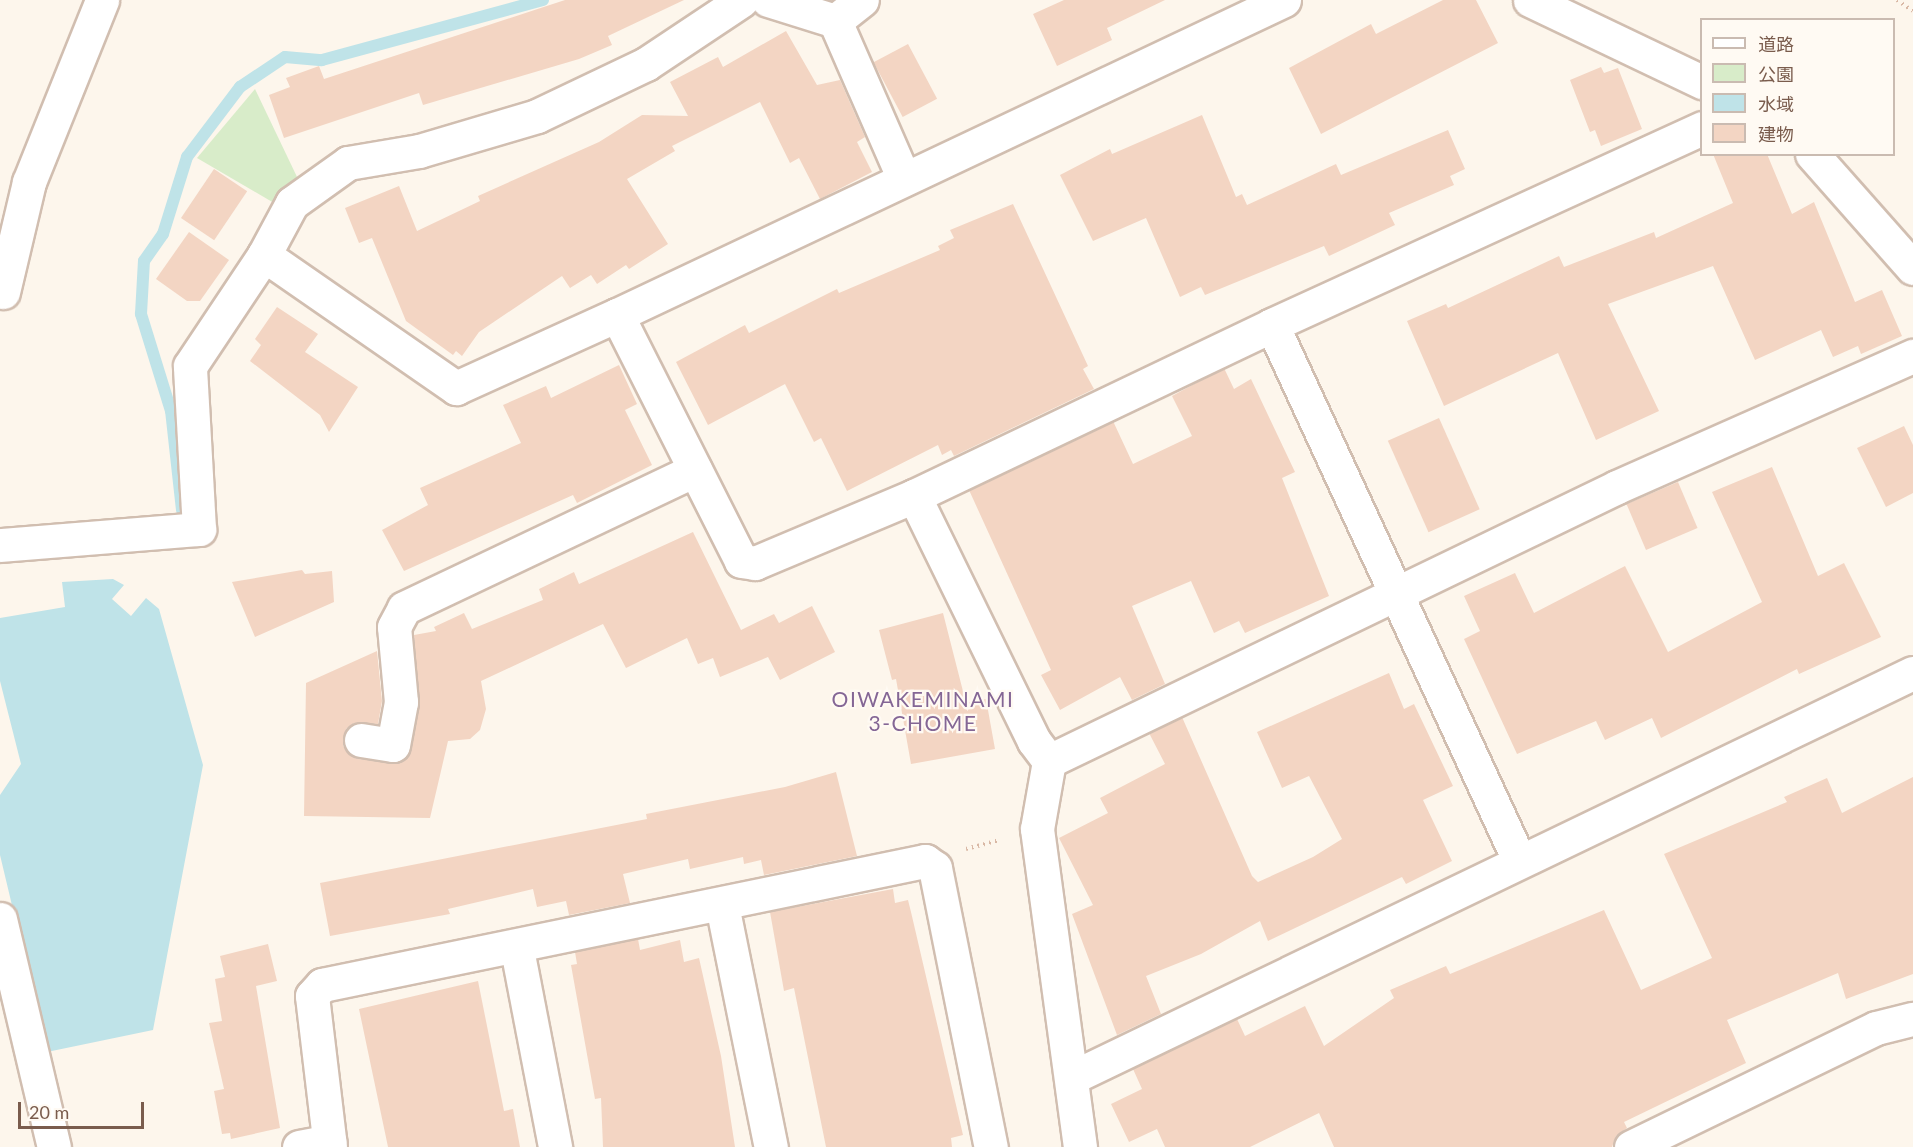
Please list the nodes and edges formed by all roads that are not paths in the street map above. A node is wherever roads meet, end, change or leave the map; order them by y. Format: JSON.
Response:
{"nodes":[{"id":1,"x":102,"y":0,"type":"edge"},
{"id":2,"x":741,"y":0,"type":"edge"},
{"id":3,"x":768,"y":0,"type":"edge"},
{"id":4,"x":862,"y":0,"type":"edge"},
{"id":5,"x":1284,"y":0,"type":"edge"},
{"id":6,"x":1530,"y":0,"type":"edge"},
{"id":7,"x":834,"y":21,"type":"junction"},
{"id":8,"x":1700,"y":82,"type":"edge"},
{"id":9,"x":1700,"y":128,"type":"edge"},
{"id":10,"x":1814,"y":156,"type":"edge"},
{"id":11,"x":904,"y":178,"type":"junction"},
{"id":12,"x":264,"y":255,"type":"junction"},
{"id":13,"x":1913,"y":268,"type":"edge"},
{"id":14,"x":3,"y":292,"type":"dead end"},
{"id":15,"x":617,"y":315,"type":"junction"},
{"id":16,"x":1272,"y":325,"type":"junction"},
{"id":17,"x":1913,"y":356,"type":"edge"},
{"id":18,"x":695,"y":470,"type":"junction"},
{"id":19,"x":914,"y":496,"type":"junction"},
{"id":20,"x":0,"y":545,"type":"edge"},
{"id":21,"x":1395,"y":597,"type":"junction"},
{"id":22,"x":1913,"y":673,"type":"edge"},
{"id":23,"x":361,"y":740,"type":"dead end"},
{"id":24,"x":1049,"y":760,"type":"junction"},
{"id":25,"x":1519,"y":860,"type":"junction"},
{"id":26,"x":722,"y":904,"type":"junction"},
{"id":27,"x":0,"y":919,"type":"edge"},
{"id":28,"x":517,"y":949,"type":"junction"},
{"id":29,"x":1913,"y":1019,"type":"edge"},
{"id":30,"x":1073,"y":1077,"type":"junction"},
{"id":31,"x":320,"y":1145,"type":"edge"},
{"id":32,"x":54,"y":1147,"type":"edge"},
{"id":33,"x":555,"y":1147,"type":"edge"},
{"id":34,"x":771,"y":1147,"type":"edge"},
{"id":35,"x":991,"y":1147,"type":"edge"},
{"id":36,"x":1080,"y":1147,"type":"edge"},
{"id":37,"x":1630,"y":1147,"type":"edge"}],
"edges":[{"from":1,"to":14,"type":"street"},
{"from":2,"to":12,"type":"street"},
{"from":3,"to":7,"type":"street"},
{"from":4,"to":7,"type":"street"},
{"from":5,"to":11,"type":"street"},
{"from":6,"to":8,"type":"street"},
{"from":7,"to":11,"type":"street"},
{"from":9,"to":16,"type":"street"},
{"from":10,"to":13,"type":"street"},
{"from":11,"to":15,"type":"street"},
{"from":12,"to":15,"type":"street"},
{"from":12,"to":20,"type":"street"},
{"from":15,"to":18,"type":"street"},
{"from":16,"to":19,"type":"street"},
{"from":16,"to":21,"type":"street"},
{"from":17,"to":21,"type":"street"},
{"from":18,"to":19,"type":"street"},
{"from":18,"to":23,"type":"street"},
{"from":19,"to":24,"type":"street"},
{"from":21,"to":24,"type":"street"},
{"from":21,"to":25,"type":"street"},
{"from":22,"to":25,"type":"street"},
{"from":24,"to":30,"type":"street"},
{"from":25,"to":30,"type":"street"},
{"from":26,"to":28,"type":"street"},
{"from":26,"to":34,"type":"street"},
{"from":26,"to":35,"type":"street"},
{"from":27,"to":32,"type":"street"},
{"from":28,"to":31,"type":"street"},
{"from":28,"to":33,"type":"street"},
{"from":29,"to":37,"type":"street"},
{"from":30,"to":36,"type":"street"}]}
